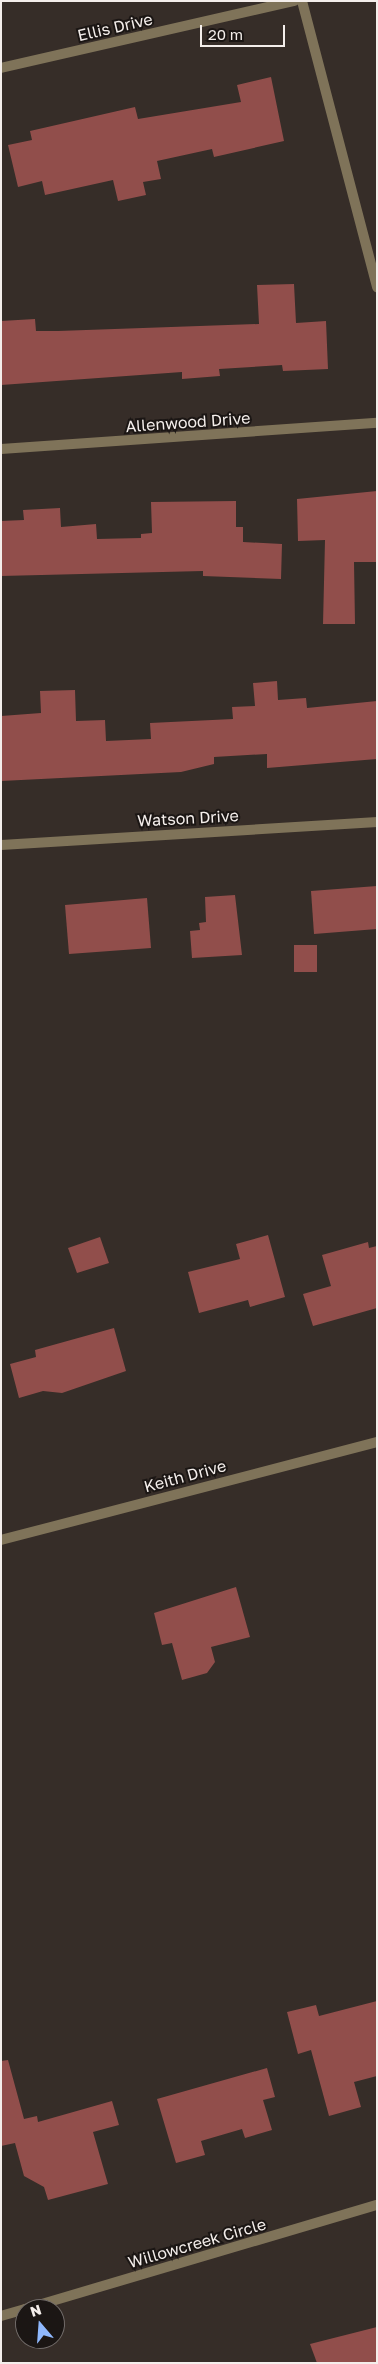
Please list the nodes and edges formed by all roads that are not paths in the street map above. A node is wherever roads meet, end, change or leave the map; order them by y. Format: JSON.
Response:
{"nodes":[{"id":1,"x":294,"y":1,"type":"edge"},
{"id":2,"x":302,"y":1,"type":"edge"},
{"id":3,"x":1,"y":68,"type":"edge"},
{"id":4,"x":377,"y":287,"type":"edge"},
{"id":5,"x":377,"y":423,"type":"edge"},
{"id":6,"x":1,"y":449,"type":"edge"},
{"id":7,"x":377,"y":822,"type":"edge"},
{"id":8,"x":1,"y":844,"type":"edge"},
{"id":9,"x":377,"y":1442,"type":"edge"},
{"id":10,"x":1,"y":1540,"type":"edge"},
{"id":11,"x":377,"y":2205,"type":"edge"},
{"id":12,"x":59,"y":2299,"type":"edge"},
{"id":13,"x":15,"y":2312,"type":"edge"},
{"id":14,"x":1,"y":2316,"type":"edge"}],
"edges":[{"from":1,"to":3,"type":"street","name":"Ellis Drive"},
{"from":2,"to":4,"type":"street"},
{"from":5,"to":6,"type":"street","name":"Allenwood Drive"},
{"from":7,"to":8,"type":"street","name":"Watson Drive"},
{"from":9,"to":10,"type":"street","name":"Keith Drive"},
{"from":11,"to":12,"type":"street","name":"Willowcreek Circle"},
{"from":13,"to":14,"type":"street","name":"Willowcreek Circle"}]}
